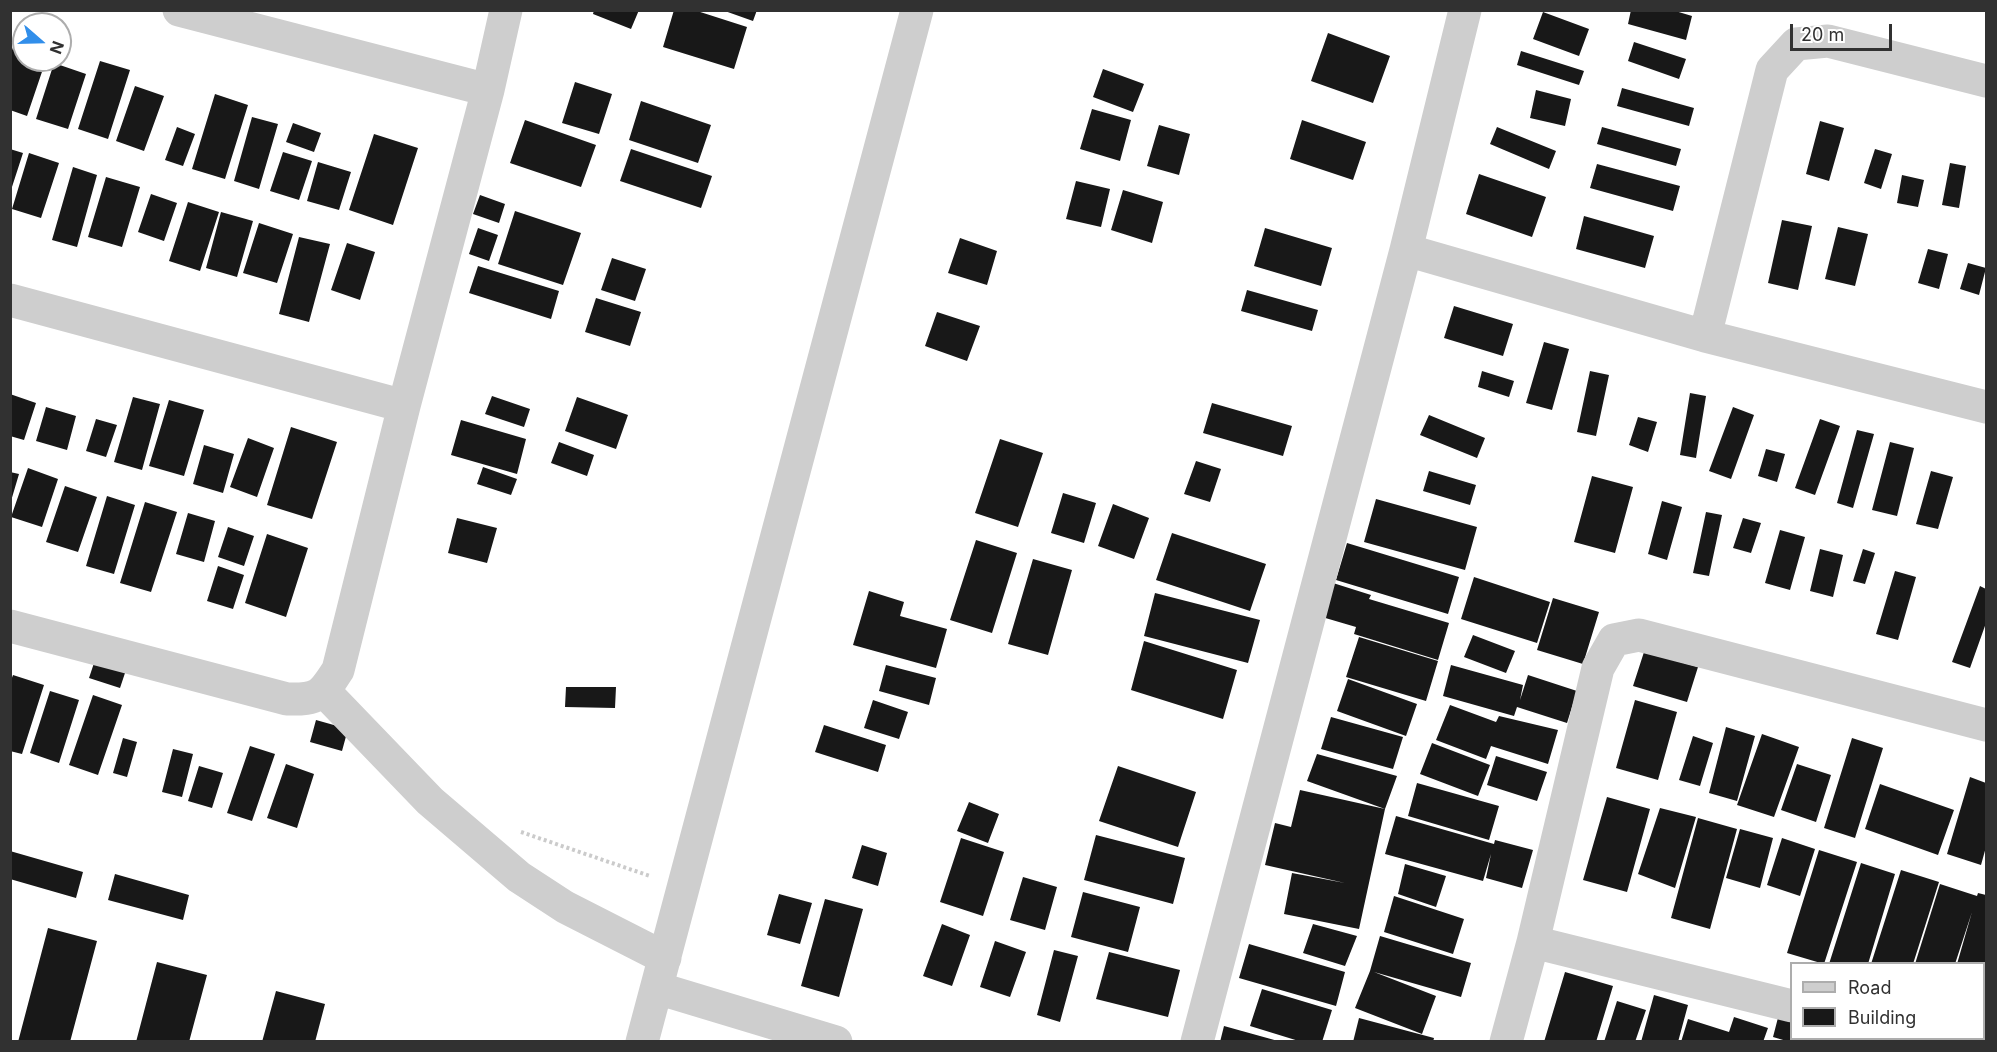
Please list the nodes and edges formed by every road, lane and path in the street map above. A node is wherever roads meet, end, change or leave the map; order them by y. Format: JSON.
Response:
{"nodes":[{"id":1,"x":179,"y":10,"type":"edge"},
{"id":2,"x":506,"y":10,"type":"edge"},
{"id":3,"x":917,"y":10,"type":"edge"},
{"id":4,"x":1465,"y":10,"type":"edge"},
{"id":5,"x":1986,"y":81,"type":"edge"},
{"id":6,"x":488,"y":90,"type":"junction"},
{"id":7,"x":1406,"y":250,"type":"junction"},
{"id":8,"x":10,"y":300,"type":"edge"},
{"id":9,"x":1705,"y":336,"type":"junction"},
{"id":10,"x":404,"y":406,"type":"junction"},
{"id":11,"x":1986,"y":407,"type":"edge"},
{"id":12,"x":10,"y":626,"type":"edge"},
{"id":13,"x":324,"y":692,"type":"junction"},
{"id":14,"x":1986,"y":725,"type":"edge"},
{"id":15,"x":518,"y":831,"type":"dead end"},
{"id":16,"x":683,"y":888,"type":"junction"},
{"id":17,"x":1533,"y":942,"type":"junction"},
{"id":18,"x":661,"y":973,"type":"junction"},
{"id":19,"x":1790,"y":1006,"type":"edge"},
{"id":20,"x":642,"y":1041,"type":"edge"},
{"id":21,"x":836,"y":1041,"type":"edge"},
{"id":22,"x":1197,"y":1041,"type":"edge"},
{"id":23,"x":1506,"y":1041,"type":"edge"}],
"edges":[{"from":1,"to":6,"type":"street"},
{"from":2,"to":6,"type":"street"},
{"from":3,"to":16,"type":"street"},
{"from":4,"to":7,"type":"street"},
{"from":5,"to":9,"type":"street"},
{"from":6,"to":10,"type":"street"},
{"from":7,"to":9,"type":"street"},
{"from":7,"to":22,"type":"street"},
{"from":8,"to":10,"type":"street"},
{"from":9,"to":11,"type":"street"},
{"from":10,"to":13,"type":"street"},
{"from":12,"to":13,"type":"street"},
{"from":13,"to":18,"type":"street"},
{"from":14,"to":17,"type":"street"},
{"from":15,"to":16,"type":"path"},
{"from":16,"to":18,"type":"street"},
{"from":17,"to":19,"type":"street"},
{"from":17,"to":23,"type":"street"},
{"from":18,"to":20,"type":"street"},
{"from":18,"to":21,"type":"street"}]}
